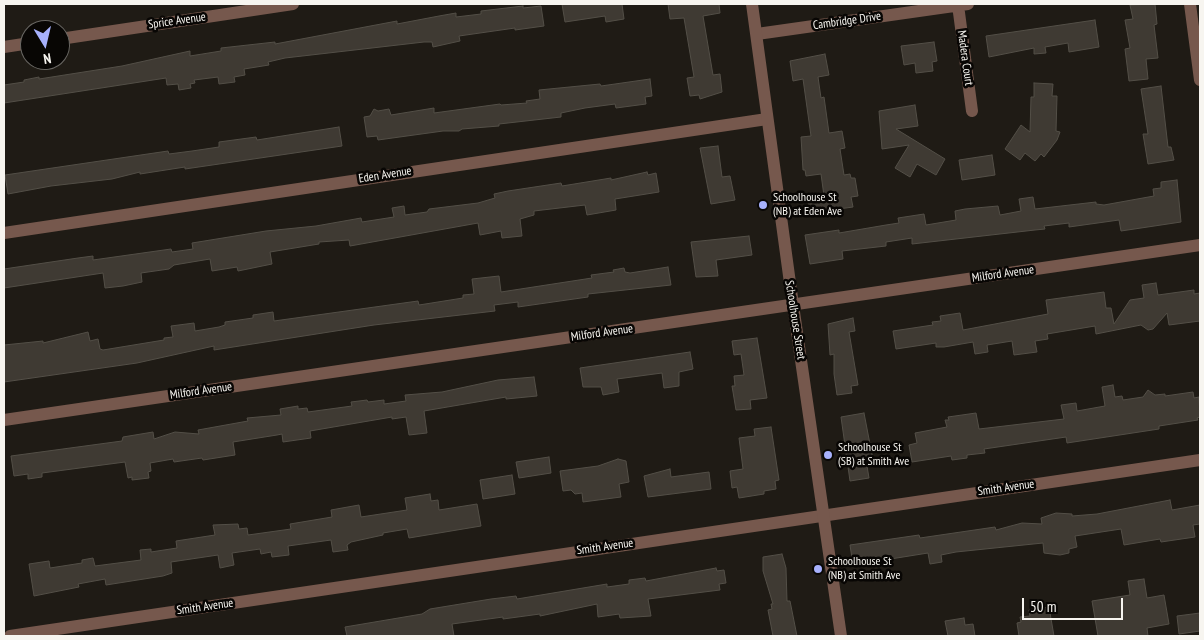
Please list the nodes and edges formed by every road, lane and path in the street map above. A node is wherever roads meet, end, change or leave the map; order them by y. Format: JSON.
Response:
{"nodes":[{"id":1,"x":294,"y":4,"type":"edge"},
{"id":2,"x":752,"y":4,"type":"edge"},
{"id":3,"x":963,"y":4,"type":"edge"},
{"id":4,"x":1190,"y":4,"type":"edge"},
{"id":5,"x":757,"y":34,"type":"junction"},
{"id":6,"x":70,"y":38,"type":"edge"},
{"id":7,"x":20,"y":45,"type":"edge"},
{"id":8,"x":4,"y":47,"type":"edge"},
{"id":9,"x":1200,"y":80,"type":"edge"},
{"id":10,"x":972,"y":111,"type":"dead end"},
{"id":11,"x":767,"y":119,"type":"junction"},
{"id":12,"x":4,"y":233,"type":"edge"},
{"id":13,"x":1200,"y":245,"type":"edge"},
{"id":14,"x":793,"y":305,"type":"junction"},
{"id":15,"x":4,"y":420,"type":"edge"},
{"id":16,"x":1200,"y":460,"type":"edge"},
{"id":17,"x":824,"y":515,"type":"junction"},
{"id":18,"x":10,"y":636,"type":"edge"},
{"id":19,"x":841,"y":636,"type":"edge"}],
"edges":[{"from":1,"to":6,"type":"street","name":"Sprice Avenue"},
{"from":2,"to":5,"type":"street","name":"Schoolhouse Street"},
{"from":3,"to":5,"type":"street","name":"Cambridge Drive"},
{"from":3,"to":10,"type":"street","name":"Madera Court"},
{"from":4,"to":9,"type":"street"},
{"from":5,"to":11,"type":"street","name":"Schoolhouse Street"},
{"from":7,"to":8,"type":"street"},
{"from":11,"to":12,"type":"street","name":"Eden Avenue"},
{"from":11,"to":14,"type":"street","name":"Schoolhouse Street"},
{"from":13,"to":14,"type":"street","name":"Milford Avenue"},
{"from":14,"to":15,"type":"street","name":"Milford Avenue"},
{"from":14,"to":17,"type":"street","name":"Schoolhouse Street"},
{"from":16,"to":17,"type":"street","name":"Smith Avenue"},
{"from":17,"to":18,"type":"street","name":"Smith Avenue"},
{"from":17,"to":19,"type":"street","name":"Schoolhouse Street"}]}
